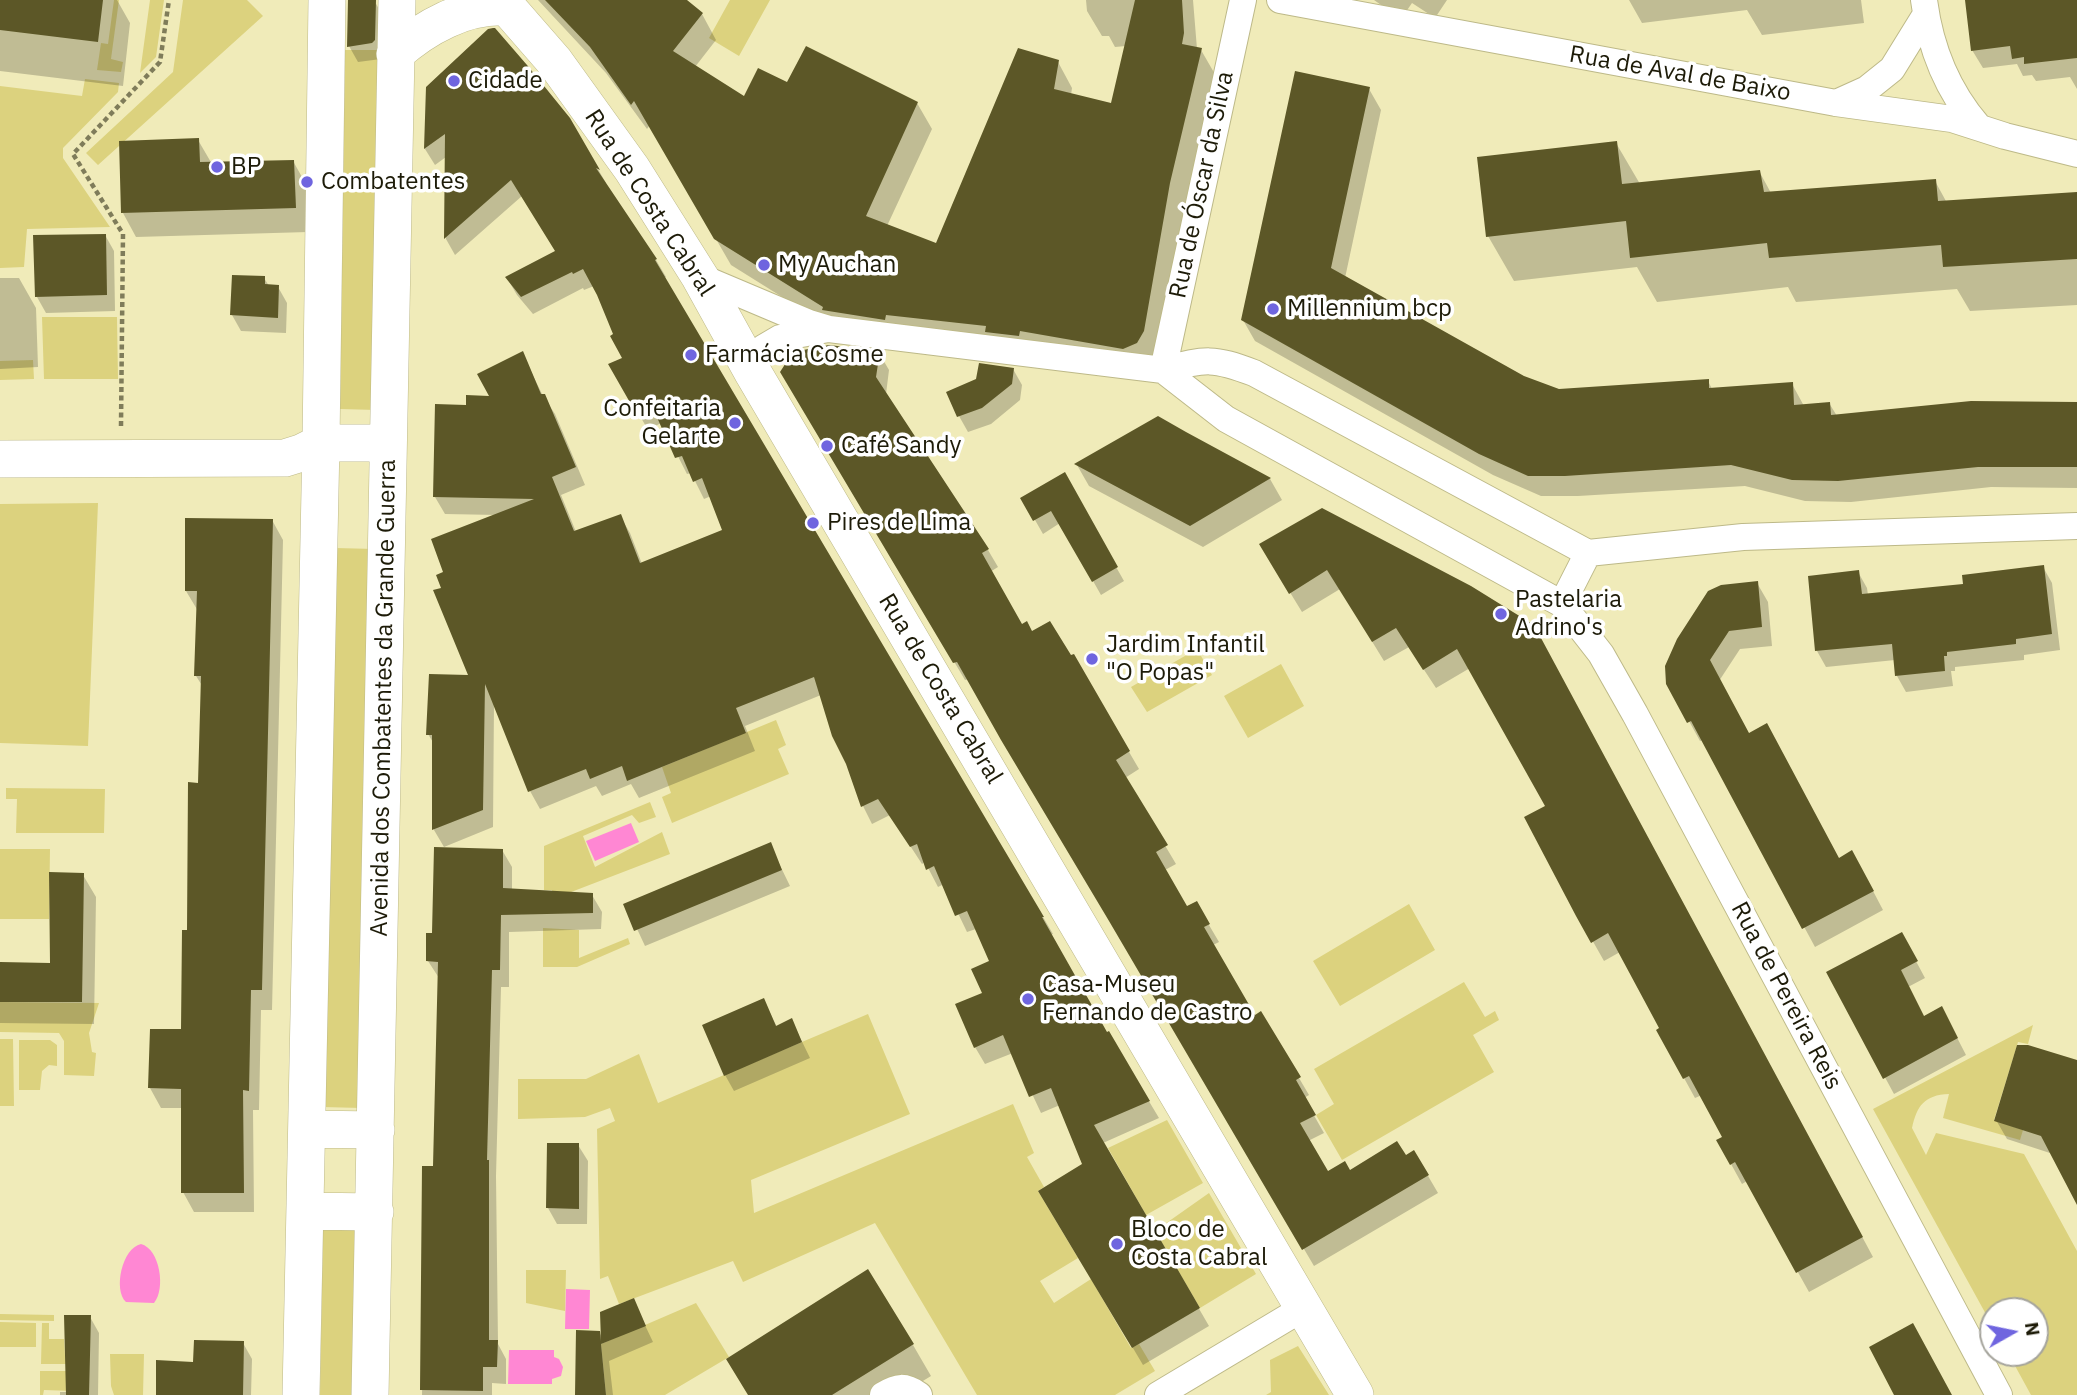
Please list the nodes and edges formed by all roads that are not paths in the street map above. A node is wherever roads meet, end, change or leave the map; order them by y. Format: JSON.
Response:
{"nodes":[{"id":1,"x":327,"y":0,"type":"edge"},
{"id":2,"x":397,"y":0,"type":"edge"},
{"id":3,"x":1243,"y":0,"type":"edge"},
{"id":4,"x":1280,"y":0,"type":"edge"},
{"id":5,"x":504,"y":3,"type":"edge"},
{"id":6,"x":1925,"y":7,"type":"edge"},
{"id":7,"x":395,"y":54,"type":"junction"},
{"id":8,"x":1836,"y":103,"type":"junction"},
{"id":9,"x":1978,"y":126,"type":"junction"},
{"id":10,"x":2077,"y":154,"type":"edge"},
{"id":11,"x":700,"y":277,"type":"junction"},
{"id":12,"x":829,"y":329,"type":"junction"},
{"id":13,"x":1163,"y":370,"type":"junction"},
{"id":14,"x":752,"y":371,"type":"junction"},
{"id":15,"x":321,"y":443,"type":"junction"},
{"id":16,"x":388,"y":443,"type":"junction"},
{"id":17,"x":0,"y":459,"type":"edge"},
{"id":18,"x":2077,"y":526,"type":"edge"},
{"id":19,"x":1588,"y":553,"type":"junction"},
{"id":20,"x":1562,"y":604,"type":"junction"},
{"id":21,"x":307,"y":1129,"type":"junction"},
{"id":22,"x":376,"y":1130,"type":"junction"},
{"id":23,"x":305,"y":1211,"type":"junction"},
{"id":24,"x":375,"y":1212,"type":"junction"},
{"id":25,"x":1305,"y":1307,"type":"junction"},
{"id":26,"x":300,"y":1395,"type":"edge"},
{"id":27,"x":370,"y":1395,"type":"edge"},
{"id":28,"x":883,"y":1395,"type":"edge"},
{"id":29,"x":919,"y":1395,"type":"edge"},
{"id":30,"x":1158,"y":1395,"type":"edge"},
{"id":31,"x":1355,"y":1395,"type":"edge"},
{"id":32,"x":1999,"y":1395,"type":"edge"}],
"edges":[{"from":1,"to":15,"type":"main road"},
{"from":2,"to":7,"type":"main road","name":"Avenida dos Combatentes da Grande Guerra"},
{"from":3,"to":13,"type":"street","name":"Rua de Óscar da Silva"},
{"from":4,"to":8,"type":"street","name":"Rua de Aval de Baixo"},
{"from":5,"to":7,"type":"main road"},
{"from":5,"to":11,"type":"main road","name":"Rua de Costa Cabral"},
{"from":6,"to":8,"type":"street"},
{"from":6,"to":9,"type":"street"},
{"from":7,"to":16,"type":"main road","name":"Avenida dos Combatentes da Grande Guerra"},
{"from":8,"to":9,"type":"street","name":"Rua de Aval de Baixo"},
{"from":9,"to":10,"type":"street","name":"Rua de Aval de Baixo"},
{"from":11,"to":12,"type":"street"},
{"from":11,"to":14,"type":"main road","name":"Rua de Costa Cabral"},
{"from":12,"to":13,"type":"street"},
{"from":12,"to":14,"type":"street"},
{"from":13,"to":19,"type":"street"},
{"from":13,"to":20,"type":"street"},
{"from":14,"to":25,"type":"main road","name":"Rua de Costa Cabral"},
{"from":15,"to":16,"type":"main road"},
{"from":15,"to":17,"type":"main road"},
{"from":15,"to":21,"type":"main road"},
{"from":16,"to":22,"type":"main road","name":"Avenida dos Combatentes da Grande Guerra"},
{"from":18,"to":19,"type":"street"},
{"from":19,"to":20,"type":"street"},
{"from":20,"to":32,"type":"street","name":"Rua de Pereira Reis"},
{"from":21,"to":22,"type":"main road"},
{"from":21,"to":23,"type":"main road"},
{"from":22,"to":24,"type":"main road","name":"Avenida dos Combatentes da Grande Guerra"},
{"from":23,"to":24,"type":"main road"},
{"from":23,"to":26,"type":"main road"},
{"from":24,"to":27,"type":"main road","name":"Avenida dos Combatentes da Grande Guerra"},
{"from":25,"to":30,"type":"street"},
{"from":25,"to":31,"type":"main road","name":"Rua de Costa Cabral"},
{"from":28,"to":29,"type":"street"}]}
